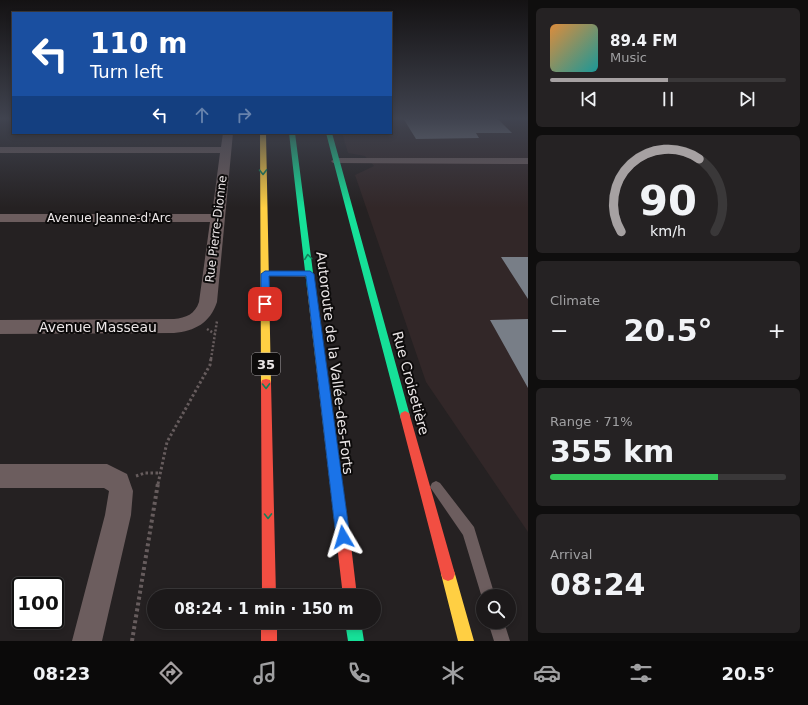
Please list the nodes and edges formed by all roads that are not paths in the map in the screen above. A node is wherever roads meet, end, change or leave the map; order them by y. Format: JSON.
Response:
{"nodes":[{"id":1,"x":263,"y":148,"type":"edge"},
{"id":2,"x":294,"y":148,"type":"edge"},
{"id":3,"x":333,"y":148,"type":"edge"},
{"id":4,"x":0,"y":150,"type":"edge"},
{"id":5,"x":226,"y":150,"type":"joint"},
{"id":6,"x":337,"y":161,"type":"junction"},
{"id":7,"x":528,"y":161,"type":"edge"},
{"id":8,"x":0,"y":218,"type":"edge"},
{"id":9,"x":217,"y":218,"type":"junction"},
{"id":10,"x":265,"y":274,"type":"junction"},
{"id":11,"x":310,"y":274,"type":"junction"},
{"id":12,"x":200,"y":324,"type":"joint"},
{"id":13,"x":0,"y":327,"type":"edge"},
{"id":14,"x":418,"y":464,"type":"junction"},
{"id":15,"x":0,"y":476,"type":"edge"},
{"id":16,"x":269,"y":589,"type":"edge"},
{"id":17,"x":349,"y":589,"type":"edge"},
{"id":18,"x":486,"y":589,"type":"edge"},
{"id":19,"x":269,"y":629,"type":"edge"},
{"id":20,"x":354,"y":629,"type":"edge"},
{"id":21,"x":498,"y":629,"type":"edge"},
{"id":22,"x":87,"y":641,"type":"edge"},
{"id":23,"x":269,"y":641,"type":"edge"},
{"id":24,"x":356,"y":641,"type":"edge"},
{"id":25,"x":466,"y":641,"type":"edge"},
{"id":26,"x":502,"y":641,"type":"edge"}],
"edges":[{"from":1,"to":10,"type":"main road","number":"35","one_way":true},
{"from":11,"to":2,"type":"main road","name":"Autoroute de la Vallée-des-Forts","one_way":true},
{"from":3,"to":6,"type":"main road","name":"Rue Croisetière"},
{"from":4,"to":5,"type":"street"},
{"from":5,"to":9,"type":"street","name":"Rue Pierre-Dionne"},
{"from":6,"to":7,"type":"street"},
{"from":6,"to":14,"type":"main road","name":"Rue Croisetière"},
{"from":8,"to":9,"type":"street","name":"Avenue Jeanne-d'Arc"},
{"from":9,"to":12,"type":"street","name":"Rue Pierre-Dionne"},
{"from":10,"to":11,"type":"lane"},
{"from":10,"to":16,"type":"main road","number":"35","one_way":true},
{"from":11,"to":17,"type":"main road","name":"Autoroute de la Vallée-des-Forts"},
{"from":12,"to":13,"type":"street","name":"Avenue Masseau"},
{"from":14,"to":18,"type":"lane"},
{"from":14,"to":25,"type":"main road","name":"Rue Croisetière"},
{"from":15,"to":22,"type":"street"},
{"from":19,"to":23,"type":"main road"},
{"from":20,"to":24,"type":"main road"},
{"from":21,"to":26,"type":"lane"}]}
